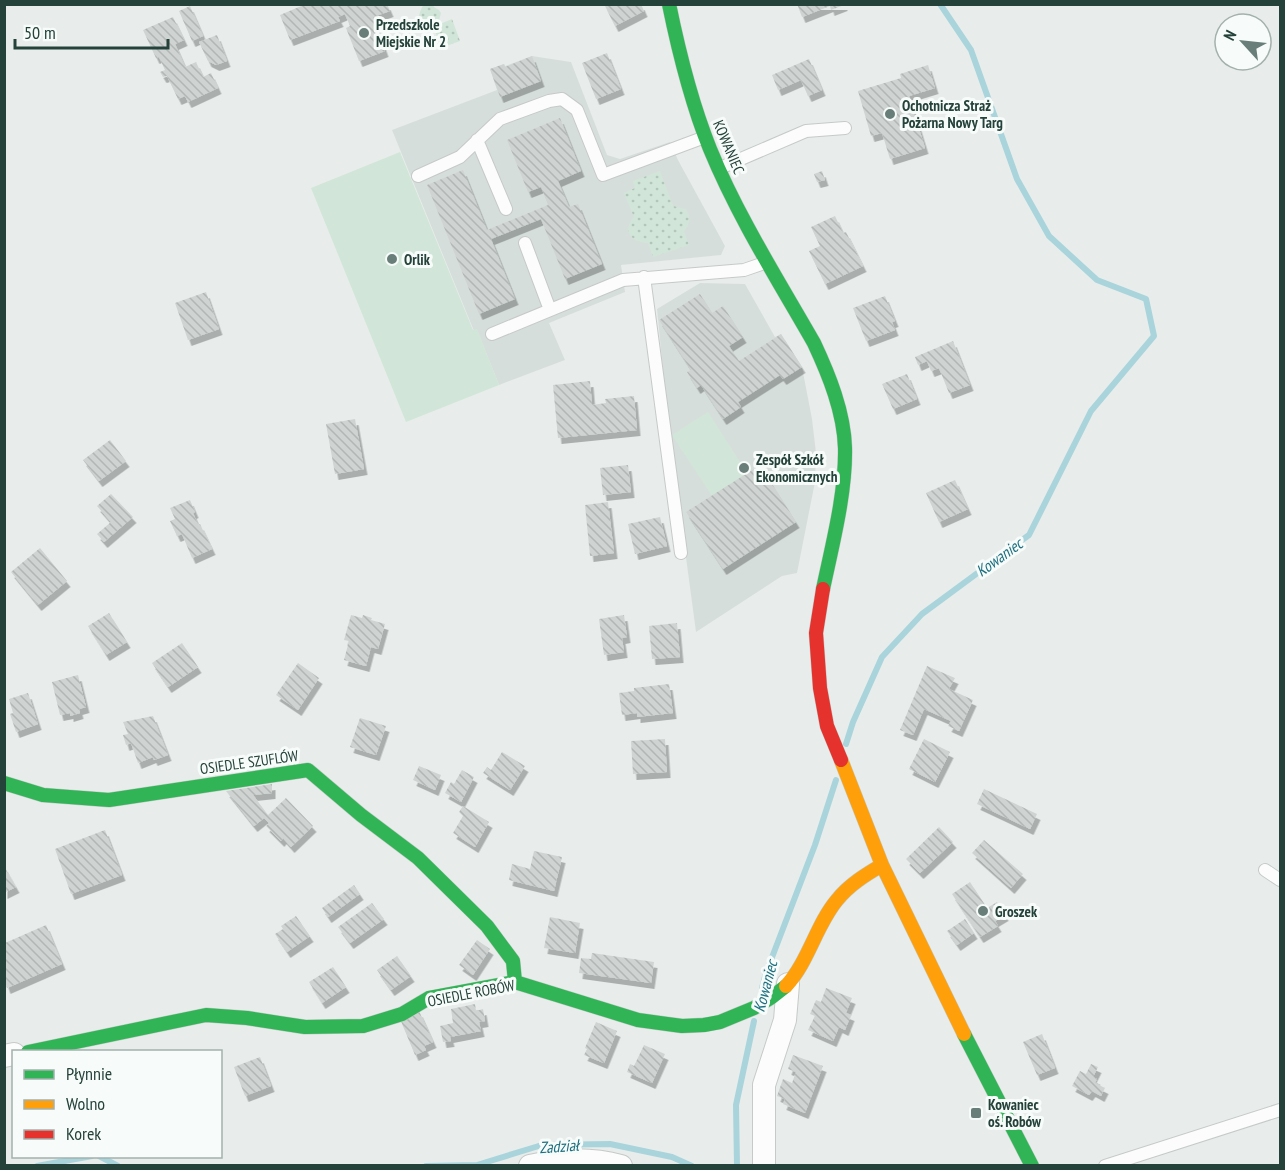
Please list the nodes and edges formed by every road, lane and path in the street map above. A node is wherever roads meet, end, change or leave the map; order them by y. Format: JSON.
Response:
{"nodes":[{"id":1,"x":669,"y":4,"type":"edge"},
{"id":2,"x":845,"y":128,"type":"dead end"},
{"id":3,"x":706,"y":137,"type":"junction"},
{"id":4,"x":477,"y":140,"type":"junction"},
{"id":5,"x":719,"y":169,"type":"junction"},
{"id":6,"x":418,"y":176,"type":"dead end"},
{"id":7,"x":506,"y":209,"type":"dead end"},
{"id":8,"x":525,"y":243,"type":"dead end"},
{"id":9,"x":768,"y":262,"type":"junction"},
{"id":10,"x":644,"y":277,"type":"junction"},
{"id":11,"x":550,"y":310,"type":"junction"},
{"id":12,"x":492,"y":334,"type":"dead end"},
{"id":13,"x":681,"y":554,"type":"dead end"},
{"id":14,"x":4,"y":783,"type":"edge"},
{"id":15,"x":882,"y":865,"type":"junction"},
{"id":16,"x":1265,"y":870,"type":"dead end"},
{"id":17,"x":1281,"y":880,"type":"edge"},
{"id":18,"x":515,"y":982,"type":"junction"},
{"id":19,"x":780,"y":990,"type":"junction"},
{"id":20,"x":38,"y":1050,"type":"edge"},
{"id":21,"x":1281,"y":1110,"type":"edge"},
{"id":22,"x":530,"y":1166,"type":"edge"},
{"id":23,"x":621,"y":1166,"type":"edge"},
{"id":24,"x":764,"y":1166,"type":"edge"},
{"id":25,"x":1032,"y":1166,"type":"edge"},
{"id":26,"x":1105,"y":1166,"type":"edge"}],
"edges":[{"from":1,"to":3,"type":"street","name":"KOWANIEC"},
{"from":2,"to":5,"type":"lane"},
{"from":3,"to":4,"type":"lane"},
{"from":3,"to":5,"type":"street","name":"KOWANIEC"},
{"from":4,"to":6,"type":"lane"},
{"from":4,"to":7,"type":"lane"},
{"from":5,"to":9,"type":"street","name":"KOWANIEC"},
{"from":8,"to":11,"type":"lane"},
{"from":9,"to":10,"type":"lane"},
{"from":9,"to":15,"type":"street","name":"KOWANIEC"},
{"from":10,"to":11,"type":"lane"},
{"from":10,"to":13,"type":"lane"},
{"from":11,"to":12,"type":"lane"},
{"from":14,"to":18,"type":"street","name":"OSIEDLE SZUFLÓW"},
{"from":15,"to":19,"type":"street","name":"OSIEDLE ROBÓW"},
{"from":15,"to":25,"type":"street","name":"KOWANIEC"},
{"from":16,"to":17,"type":"lane"},
{"from":18,"to":19,"type":"street","name":"OSIEDLE ROBÓW"},
{"from":18,"to":20,"type":"street","name":"OSIEDLE ROBÓW"},
{"from":19,"to":24,"type":"street"},
{"from":21,"to":26,"type":"lane"},
{"from":22,"to":23,"type":"street"}]}
